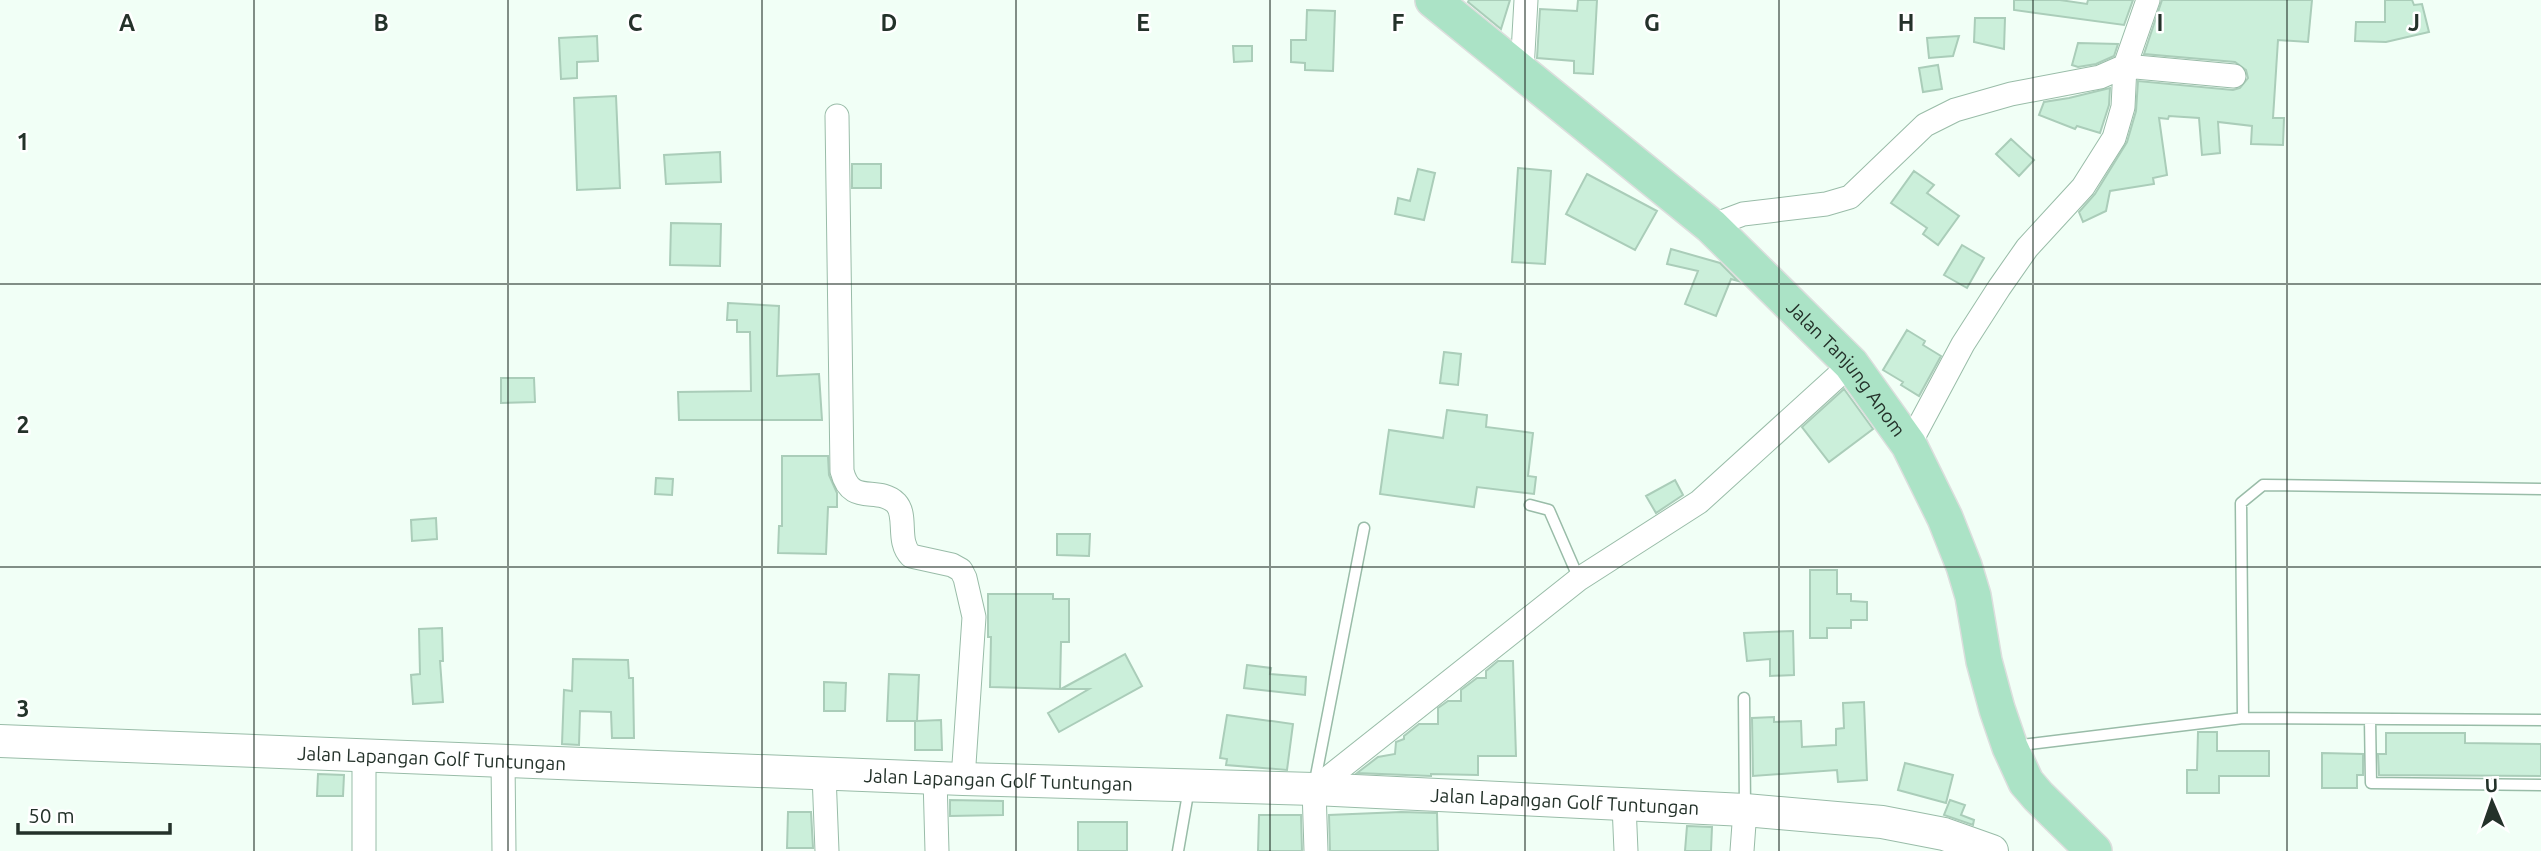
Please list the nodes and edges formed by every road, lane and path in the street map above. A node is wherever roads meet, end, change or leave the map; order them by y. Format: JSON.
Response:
{"nodes":[{"id":1,"x":1433,"y":0,"type":"edge"},
{"id":2,"x":1527,"y":0,"type":"edge"},
{"id":3,"x":2148,"y":0,"type":"edge"},
{"id":4,"x":2125,"y":66,"type":"junction"},
{"id":5,"x":1522,"y":70,"type":"junction"},
{"id":6,"x":2234,"y":76,"type":"dead end"},
{"id":7,"x":837,"y":116,"type":"dead end"},
{"id":8,"x":1711,"y":226,"type":"junction"},
{"id":9,"x":1850,"y":364,"type":"junction"},
{"id":10,"x":1909,"y":445,"type":"junction"},
{"id":11,"x":2541,"y":489,"type":"edge"},
{"id":12,"x":1530,"y":505,"type":"dead end"},
{"id":13,"x":1364,"y":528,"type":"dead end"},
{"id":14,"x":1579,"y":579,"type":"junction"},
{"id":15,"x":1744,"y":698,"type":"dead end"},
{"id":16,"x":2243,"y":718,"type":"junction"},
{"id":17,"x":2371,"y":719,"type":"junction"},
{"id":18,"x":2541,"y":720,"type":"edge"},
{"id":19,"x":0,"y":741,"type":"edge"},
{"id":20,"x":2010,"y":747,"type":"junction"},
{"id":21,"x":364,"y":755,"type":"junction"},
{"id":22,"x":503,"y":761,"type":"junction"},
{"id":23,"x":824,"y":774,"type":"junction"},
{"id":24,"x":949,"y":779,"type":"junction"},
{"id":25,"x":1189,"y":785,"type":"junction"},
{"id":26,"x":2541,"y":785,"type":"edge"},
{"id":27,"x":1314,"y":789,"type":"junction"},
{"id":28,"x":1625,"y":805,"type":"junction"},
{"id":29,"x":1745,"y":810,"type":"junction"},
{"id":30,"x":364,"y":851,"type":"edge"},
{"id":31,"x":505,"y":851,"type":"edge"},
{"id":32,"x":827,"y":851,"type":"edge"},
{"id":33,"x":937,"y":851,"type":"edge"},
{"id":34,"x":1178,"y":851,"type":"edge"},
{"id":35,"x":1316,"y":851,"type":"edge"},
{"id":36,"x":1626,"y":851,"type":"edge"},
{"id":37,"x":1742,"y":851,"type":"edge"},
{"id":38,"x":1992,"y":851,"type":"edge"},
{"id":39,"x":2094,"y":851,"type":"edge"}],
"edges":[{"from":1,"to":5,"type":"main road","name":"Jalan Tanjung Anom"},
{"from":2,"to":5,"type":"street"},
{"from":3,"to":4,"type":"street"},
{"from":4,"to":6,"type":"street"},
{"from":4,"to":8,"type":"street"},
{"from":4,"to":10,"type":"street"},
{"from":5,"to":8,"type":"main road","name":"Jalan Tanjung Anom"},
{"from":7,"to":24,"type":"street"},
{"from":8,"to":9,"type":"main road","name":"Jalan Tanjung Anom"},
{"from":9,"to":10,"type":"main road","name":"Jalan Tanjung Anom"},
{"from":9,"to":14,"type":"street"},
{"from":10,"to":20,"type":"main road","name":"Jalan Tanjung Anom"},
{"from":11,"to":16,"type":"lane"},
{"from":12,"to":14,"type":"lane"},
{"from":13,"to":27,"type":"lane"},
{"from":14,"to":27,"type":"street"},
{"from":15,"to":29,"type":"lane"},
{"from":16,"to":17,"type":"lane"},
{"from":16,"to":20,"type":"lane"},
{"from":17,"to":18,"type":"lane"},
{"from":17,"to":26,"type":"lane"},
{"from":19,"to":21,"type":"street","name":"Jalan Lapangan Golf Tuntungan"},
{"from":20,"to":39,"type":"main road","name":"Jalan Tanjung Anom"},
{"from":21,"to":22,"type":"street","name":"Jalan Lapangan Golf Tuntungan"},
{"from":21,"to":30,"type":"street"},
{"from":22,"to":23,"type":"street","name":"Jalan Lapangan Golf Tuntungan"},
{"from":22,"to":31,"type":"street"},
{"from":23,"to":24,"type":"street","name":"Jalan Lapangan Golf Tuntungan"},
{"from":23,"to":32,"type":"street"},
{"from":24,"to":25,"type":"street","name":"Jalan Lapangan Golf Tuntungan"},
{"from":24,"to":33,"type":"street"},
{"from":25,"to":27,"type":"street","name":"Jalan Lapangan Golf Tuntungan"},
{"from":25,"to":34,"type":"lane"},
{"from":27,"to":28,"type":"street","name":"Jalan Lapangan Golf Tuntungan"},
{"from":27,"to":35,"type":"street"},
{"from":28,"to":29,"type":"street","name":"Jalan Lapangan Golf Tuntungan"},
{"from":28,"to":36,"type":"street"},
{"from":29,"to":37,"type":"street"},
{"from":29,"to":38,"type":"street","name":"Jalan Lapangan Golf Tuntungan"}]}
